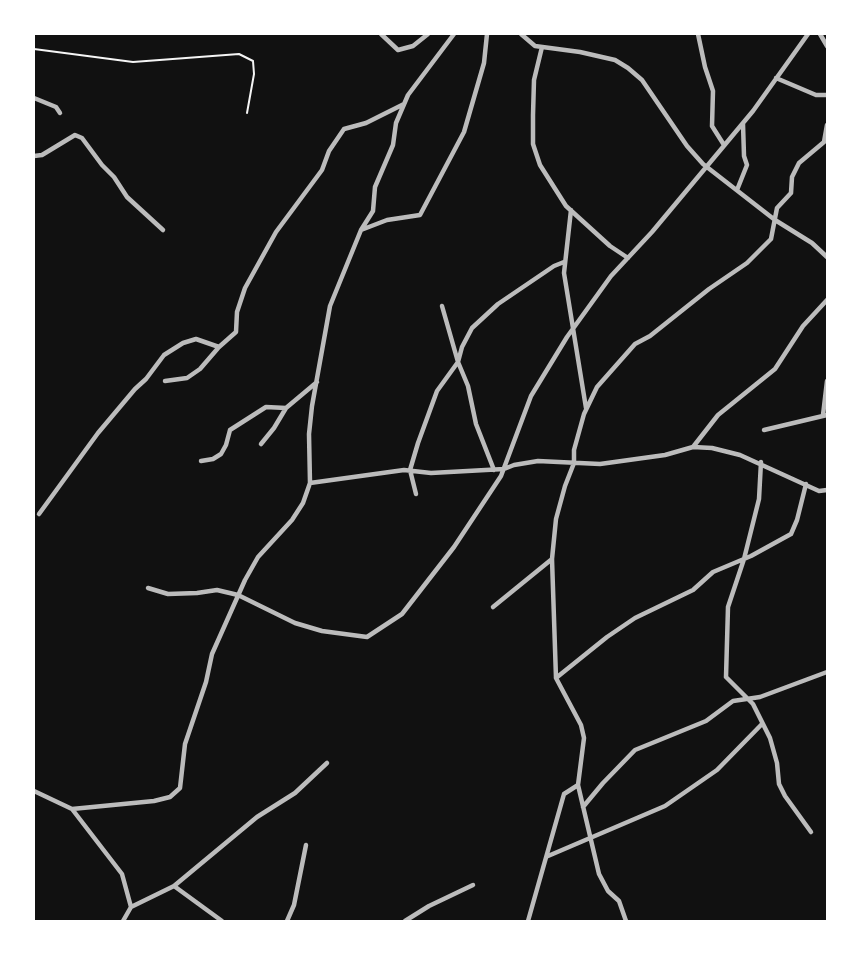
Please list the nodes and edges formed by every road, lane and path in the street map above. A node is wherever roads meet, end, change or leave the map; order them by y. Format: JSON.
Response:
{"nodes":[{"id":1,"x":381,"y":34,"type":"edge"},
{"id":2,"x":428,"y":34,"type":"edge"},
{"id":3,"x":454,"y":34,"type":"edge"},
{"id":4,"x":487,"y":34,"type":"edge"},
{"id":5,"x":521,"y":34,"type":"edge"},
{"id":6,"x":698,"y":34,"type":"edge"},
{"id":7,"x":808,"y":34,"type":"edge"},
{"id":8,"x":820,"y":34,"type":"edge"},
{"id":9,"x":827,"y":46,"type":"edge"},
{"id":10,"x":542,"y":47,"type":"junction"},
{"id":11,"x":34,"y":49,"type":"edge"},
{"id":12,"x":776,"y":78,"type":"junction"},
{"id":13,"x":827,"y":95,"type":"edge"},
{"id":14,"x":34,"y":98,"type":"edge"},
{"id":15,"x":404,"y":104,"type":"junction"},
{"id":16,"x":60,"y":113,"type":"dead end"},
{"id":17,"x":247,"y":113,"type":"dead end"},
{"id":18,"x":742,"y":124,"type":"junction"},
{"id":19,"x":827,"y":125,"type":"edge"},
{"id":20,"x":724,"y":146,"type":"junction"},
{"id":21,"x":34,"y":156,"type":"edge"},
{"id":22,"x":706,"y":166,"type":"junction"},
{"id":23,"x":737,"y":190,"type":"junction"},
{"id":24,"x":571,"y":210,"type":"junction"},
{"id":25,"x":775,"y":220,"type":"junction"},
{"id":26,"x":163,"y":230,"type":"dead end"},
{"id":27,"x":360,"y":230,"type":"junction"},
{"id":28,"x":827,"y":256,"type":"edge"},
{"id":29,"x":628,"y":258,"type":"junction"},
{"id":30,"x":564,"y":262,"type":"junction"},
{"id":31,"x":827,"y":300,"type":"edge"},
{"id":32,"x":442,"y":306,"type":"dead end"},
{"id":33,"x":573,"y":329,"type":"junction"},
{"id":34,"x":219,"y":347,"type":"junction"},
{"id":35,"x":458,"y":362,"type":"junction"},
{"id":36,"x":165,"y":381,"type":"dead end"},
{"id":37,"x":827,"y":381,"type":"edge"},
{"id":38,"x":317,"y":382,"type":"junction"},
{"id":39,"x":286,"y":408,"type":"junction"},
{"id":40,"x":586,"y":408,"type":"junction"},
{"id":41,"x":825,"y":415,"type":"edge"},
{"id":42,"x":764,"y":430,"type":"dead end"},
{"id":43,"x":261,"y":444,"type":"dead end"},
{"id":44,"x":693,"y":446,"type":"junction"},
{"id":45,"x":201,"y":461,"type":"dead end"},
{"id":46,"x":760,"y":462,"type":"junction"},
{"id":47,"x":574,"y":463,"type":"junction"},
{"id":48,"x":410,"y":470,"type":"junction"},
{"id":49,"x":494,"y":470,"type":"junction"},
{"id":50,"x":504,"y":470,"type":"junction"},
{"id":51,"x":310,"y":483,"type":"junction"},
{"id":52,"x":806,"y":484,"type":"junction"},
{"id":53,"x":827,"y":490,"type":"edge"},
{"id":54,"x":416,"y":494,"type":"dead end"},
{"id":55,"x":39,"y":514,"type":"dead end"},
{"id":56,"x":552,"y":558,"type":"junction"},
{"id":57,"x":744,"y":559,"type":"junction"},
{"id":58,"x":148,"y":588,"type":"dead end"},
{"id":59,"x":238,"y":595,"type":"junction"},
{"id":60,"x":494,"y":607,"type":"dead end"},
{"id":61,"x":827,"y":672,"type":"edge"},
{"id":62,"x":556,"y":678,"type":"junction"},
{"id":63,"x":746,"y":698,"type":"junction"},
{"id":64,"x":762,"y":724,"type":"junction"},
{"id":65,"x":327,"y":763,"type":"dead end"},
{"id":66,"x":578,"y":785,"type":"junction"},
{"id":67,"x":34,"y":791,"type":"edge"},
{"id":68,"x":583,"y":807,"type":"junction"},
{"id":69,"x":72,"y":809,"type":"junction"},
{"id":70,"x":811,"y":832,"type":"dead end"},
{"id":71,"x":590,"y":838,"type":"junction"},
{"id":72,"x":306,"y":846,"type":"dead end"},
{"id":73,"x":548,"y":856,"type":"junction"},
{"id":74,"x":473,"y":885,"type":"dead end"},
{"id":75,"x":174,"y":886,"type":"junction"},
{"id":76,"x":132,"y":907,"type":"junction"},
{"id":77,"x":123,"y":921,"type":"edge"},
{"id":78,"x":222,"y":921,"type":"edge"},
{"id":79,"x":287,"y":921,"type":"edge"},
{"id":80,"x":406,"y":921,"type":"edge"},
{"id":81,"x":528,"y":921,"type":"edge"},
{"id":82,"x":626,"y":921,"type":"edge"}],
"edges":[{"from":1,"to":2,"type":"street"},
{"from":3,"to":15,"type":"street"},
{"from":4,"to":27,"type":"street"},
{"from":5,"to":10,"type":"street"},
{"from":6,"to":20,"type":"street"},
{"from":7,"to":12,"type":"street"},
{"from":8,"to":9,"type":"street"},
{"from":10,"to":22,"type":"street"},
{"from":10,"to":24,"type":"street"},
{"from":11,"to":17,"type":"path"},
{"from":12,"to":13,"type":"street"},
{"from":12,"to":18,"type":"street"},
{"from":14,"to":16,"type":"street"},
{"from":15,"to":27,"type":"street"},
{"from":15,"to":34,"type":"street"},
{"from":18,"to":20,"type":"street"},
{"from":18,"to":23,"type":"street"},
{"from":19,"to":25,"type":"street"},
{"from":20,"to":22,"type":"street"},
{"from":21,"to":26,"type":"street"},
{"from":22,"to":23,"type":"street"},
{"from":22,"to":29,"type":"street"},
{"from":23,"to":25,"type":"street"},
{"from":24,"to":29,"type":"street"},
{"from":24,"to":30,"type":"street"},
{"from":25,"to":28,"type":"street"},
{"from":25,"to":40,"type":"street"},
{"from":27,"to":38,"type":"street"},
{"from":29,"to":33,"type":"street"},
{"from":30,"to":33,"type":"street"},
{"from":30,"to":35,"type":"street"},
{"from":31,"to":44,"type":"street"},
{"from":32,"to":35,"type":"street"},
{"from":33,"to":40,"type":"street"},
{"from":33,"to":50,"type":"street"},
{"from":34,"to":36,"type":"street"},
{"from":34,"to":55,"type":"street"},
{"from":35,"to":48,"type":"street"},
{"from":35,"to":49,"type":"street"},
{"from":37,"to":41,"type":"street"},
{"from":38,"to":39,"type":"street"},
{"from":38,"to":51,"type":"street"},
{"from":39,"to":43,"type":"street"},
{"from":39,"to":45,"type":"street"},
{"from":40,"to":47,"type":"street"},
{"from":41,"to":42,"type":"street"},
{"from":44,"to":46,"type":"street"},
{"from":44,"to":47,"type":"street"},
{"from":46,"to":52,"type":"street"},
{"from":46,"to":57,"type":"street"},
{"from":47,"to":50,"type":"street"},
{"from":47,"to":56,"type":"street"},
{"from":48,"to":49,"type":"street"},
{"from":48,"to":51,"type":"street"},
{"from":48,"to":54,"type":"street"},
{"from":49,"to":50,"type":"street"},
{"from":50,"to":59,"type":"street"},
{"from":51,"to":59,"type":"street"},
{"from":52,"to":53,"type":"street"},
{"from":52,"to":57,"type":"street"},
{"from":56,"to":60,"type":"street"},
{"from":56,"to":62,"type":"street"},
{"from":57,"to":62,"type":"street"},
{"from":57,"to":63,"type":"street"},
{"from":58,"to":59,"type":"street"},
{"from":59,"to":69,"type":"street"},
{"from":61,"to":63,"type":"street"},
{"from":62,"to":66,"type":"street"},
{"from":63,"to":64,"type":"street"},
{"from":63,"to":68,"type":"street"},
{"from":64,"to":70,"type":"street"},
{"from":64,"to":71,"type":"street"},
{"from":65,"to":75,"type":"street"},
{"from":66,"to":68,"type":"street"},
{"from":66,"to":73,"type":"street"},
{"from":67,"to":69,"type":"street"},
{"from":68,"to":71,"type":"street"},
{"from":69,"to":76,"type":"street"},
{"from":71,"to":73,"type":"street"},
{"from":71,"to":82,"type":"street"},
{"from":72,"to":79,"type":"street"},
{"from":73,"to":81,"type":"street"},
{"from":74,"to":80,"type":"street"},
{"from":75,"to":76,"type":"street"},
{"from":75,"to":78,"type":"street"},
{"from":76,"to":77,"type":"street"}]}
